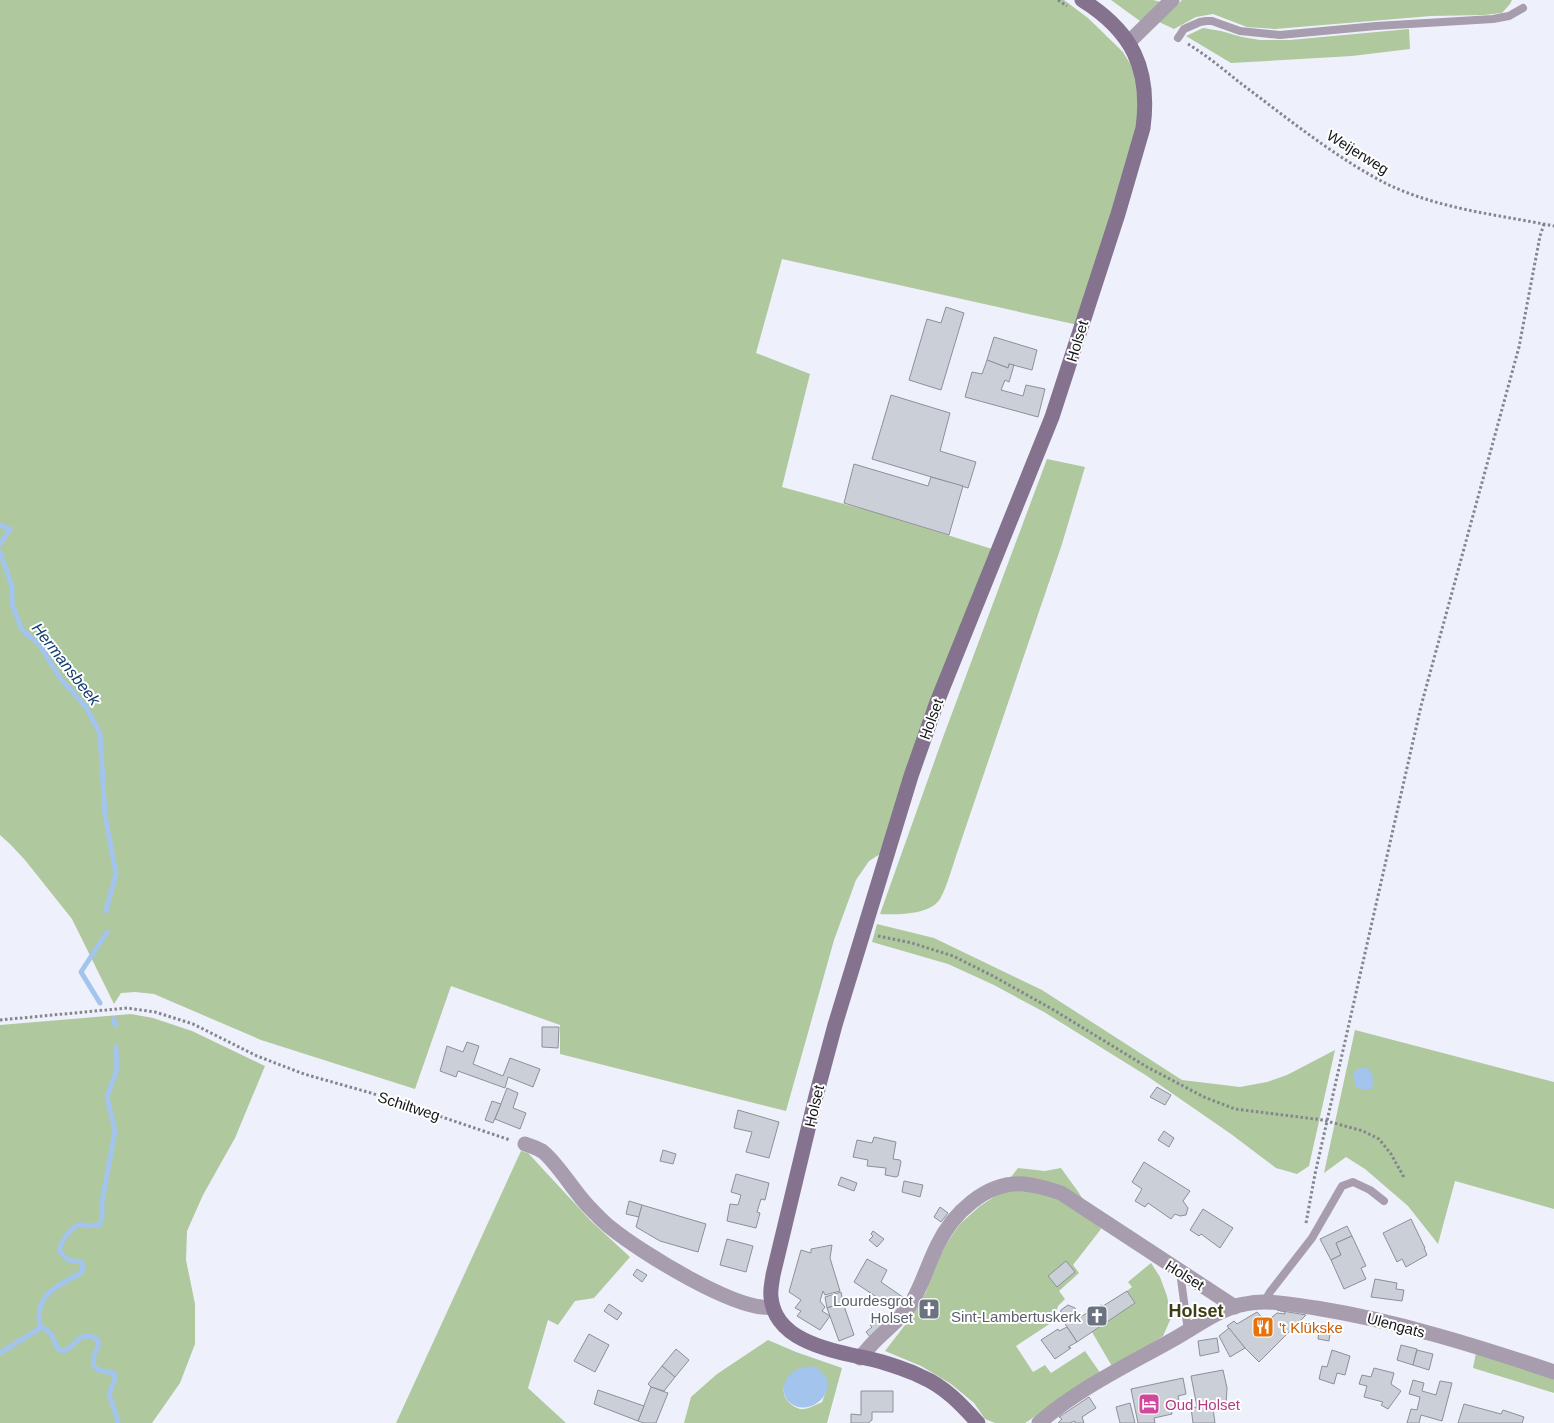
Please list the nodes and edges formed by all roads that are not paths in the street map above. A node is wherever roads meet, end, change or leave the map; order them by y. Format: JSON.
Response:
{"nodes":[{"id":1,"x":1082,"y":0,"type":"edge"},
{"id":2,"x":1172,"y":0,"type":"edge"},
{"id":3,"x":1523,"y":8,"type":"dead end"},
{"id":4,"x":1178,"y":38,"type":"road end"},
{"id":5,"x":1129,"y":42,"type":"junction"},
{"id":6,"x":525,"y":1144,"type":"road end"},
{"id":7,"x":1384,"y":1201,"type":"dead end"},
{"id":8,"x":1180,"y":1272,"type":"junction"},
{"id":9,"x":1264,"y":1303,"type":"junction"},
{"id":10,"x":773,"y":1307,"type":"junction"},
{"id":11,"x":1235,"y":1307,"type":"junction"},
{"id":12,"x":1188,"y":1331,"type":"junction"},
{"id":13,"x":860,"y":1358,"type":"junction"},
{"id":14,"x":1554,"y":1372,"type":"edge"},
{"id":15,"x":978,"y":1423,"type":"edge"},
{"id":16,"x":1039,"y":1423,"type":"edge"}],
"edges":[{"from":1,"to":5,"type":"street","name":"Holset"},
{"from":2,"to":5,"type":"street"},
{"from":3,"to":4,"type":"lane"},
{"from":5,"to":10,"type":"street","name":"Holset"},
{"from":6,"to":10,"type":"street"},
{"from":7,"to":9,"type":"lane"},
{"from":8,"to":11,"type":"street","name":"Holset"},
{"from":8,"to":12,"type":"lane"},
{"from":8,"to":13,"type":"street","name":"Holset"},
{"from":9,"to":11,"type":"street","name":"Ulengats"},
{"from":9,"to":14,"type":"street","name":"Ulengats"},
{"from":10,"to":13,"type":"street"},
{"from":11,"to":12,"type":"street"},
{"from":12,"to":16,"type":"street"},
{"from":13,"to":15,"type":"street"}]}
